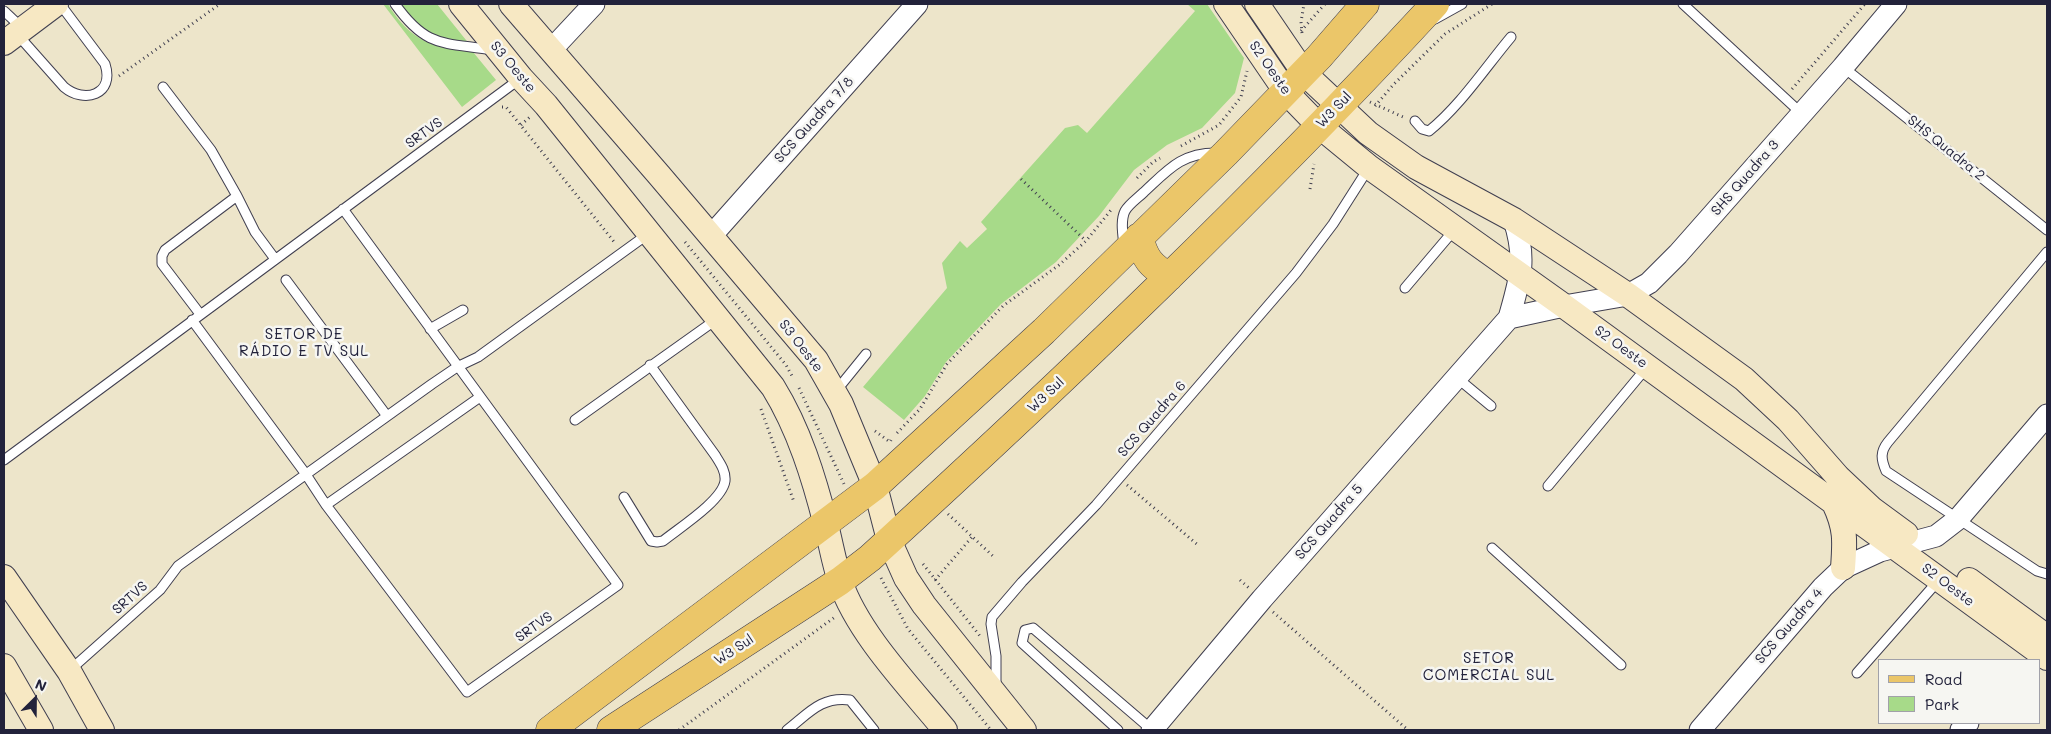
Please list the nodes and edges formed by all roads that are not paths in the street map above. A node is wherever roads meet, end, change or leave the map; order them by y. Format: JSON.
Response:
{"nodes":[{"id":1,"x":56,"y":4,"type":"edge"},
{"id":2,"x":60,"y":4,"type":"edge"},
{"id":3,"x":395,"y":4,"type":"edge"},
{"id":4,"x":461,"y":4,"type":"edge"},
{"id":5,"x":511,"y":4,"type":"edge"},
{"id":6,"x":594,"y":4,"type":"edge"},
{"id":7,"x":917,"y":4,"type":"edge"},
{"id":8,"x":1226,"y":4,"type":"edge"},
{"id":9,"x":1257,"y":4,"type":"edge"},
{"id":10,"x":1365,"y":4,"type":"edge"},
{"id":11,"x":1435,"y":4,"type":"edge"},
{"id":12,"x":1462,"y":4,"type":"edge"},
{"id":13,"x":1683,"y":4,"type":"edge"},
{"id":14,"x":1896,"y":4,"type":"edge"},
{"id":15,"x":4,"y":11,"type":"edge"},
{"id":16,"x":15,"y":35,"type":"edge"},
{"id":17,"x":1406,"y":35,"type":"junction"},
{"id":18,"x":1511,"y":37,"type":"dead end"},
{"id":19,"x":552,"y":49,"type":"junction"},
{"id":20,"x":499,"y":51,"type":"junction"},
{"id":21,"x":1843,"y":67,"type":"junction"},
{"id":22,"x":1304,"y":73,"type":"junction"},
{"id":23,"x":521,"y":78,"type":"junction"},
{"id":24,"x":163,"y":87,"type":"dead end"},
{"id":25,"x":1286,"y":92,"type":"junction"},
{"id":26,"x":1339,"y":106,"type":"junction"},
{"id":27,"x":1801,"y":113,"type":"junction"},
{"id":28,"x":1416,"y":121,"type":"dead end"},
{"id":29,"x":1319,"y":126,"type":"junction"},
{"id":30,"x":1369,"y":168,"type":"junction"},
{"id":31,"x":237,"y":196,"type":"junction"},
{"id":32,"x":343,"y":209,"type":"junction"},
{"id":33,"x":1514,"y":220,"type":"junction"},
{"id":34,"x":1455,"y":228,"type":"junction"},
{"id":35,"x":2047,"y":230,"type":"edge"},
{"id":36,"x":648,"y":234,"type":"junction"},
{"id":37,"x":711,"y":236,"type":"junction"},
{"id":38,"x":1132,"y":244,"type":"junction"},
{"id":39,"x":2047,"y":252,"type":"edge"},
{"id":40,"x":275,"y":260,"type":"junction"},
{"id":41,"x":1521,"y":276,"type":"junction"},
{"id":42,"x":1169,"y":277,"type":"junction"},
{"id":43,"x":286,"y":280,"type":"dead end"},
{"id":44,"x":1405,"y":288,"type":"dead end"},
{"id":45,"x":1628,"y":295,"type":"junction"},
{"id":46,"x":1564,"y":306,"type":"junction"},
{"id":47,"x":463,"y":310,"type":"dead end"},
{"id":48,"x":196,"y":317,"type":"junction"},
{"id":49,"x":1509,"y":318,"type":"junction"},
{"id":50,"x":718,"y":319,"type":"junction"},
{"id":51,"x":430,"y":329,"type":"junction"},
{"id":52,"x":866,"y":354,"type":"dead end"},
{"id":53,"x":650,"y":365,"type":"junction"},
{"id":54,"x":458,"y":367,"type":"junction"},
{"id":55,"x":1648,"y":367,"type":"junction"},
{"id":56,"x":1456,"y":377,"type":"junction"},
{"id":57,"x":835,"y":393,"type":"junction"},
{"id":58,"x":480,"y":397,"type":"junction"},
{"id":59,"x":1491,"y":406,"type":"dead end"},
{"id":60,"x":2047,"y":415,"type":"edge"},
{"id":61,"x":387,"y":416,"type":"junction"},
{"id":62,"x":575,"y":420,"type":"dead end"},
{"id":63,"x":4,"y":460,"type":"edge"},
{"id":64,"x":305,"y":473,"type":"junction"},
{"id":65,"x":875,"y":486,"type":"junction"},
{"id":66,"x":1548,"y":486,"type":"dead end"},
{"id":67,"x":624,"y":497,"type":"dead end"},
{"id":68,"x":1834,"y":503,"type":"junction"},
{"id":69,"x":326,"y":505,"type":"junction"},
{"id":70,"x":1958,"y":519,"type":"junction"},
{"id":71,"x":825,"y":522,"type":"junction"},
{"id":72,"x":889,"y":540,"type":"junction"},
{"id":73,"x":1906,"y":544,"type":"junction"},
{"id":74,"x":1492,"y":548,"type":"dead end"},
{"id":75,"x":1843,"y":568,"type":"junction"},
{"id":76,"x":2047,"y":574,"type":"edge"},
{"id":77,"x":4,"y":577,"type":"edge"},
{"id":78,"x":1940,"y":579,"type":"junction"},
{"id":79,"x":846,"y":593,"type":"junction"},
{"id":80,"x":12,"y":600,"type":"edge"},
{"id":81,"x":2039,"y":652,"type":"edge"},
{"id":82,"x":1621,"y":665,"type":"dead end"},
{"id":83,"x":4,"y":666,"type":"edge"},
{"id":84,"x":69,"y":671,"type":"junction"},
{"id":85,"x":1857,"y":673,"type":"dead end"},
{"id":86,"x":996,"y":695,"type":"junction"},
{"id":87,"x":41,"y":730,"type":"edge"},
{"id":88,"x":102,"y":730,"type":"edge"},
{"id":89,"x":550,"y":730,"type":"edge"},
{"id":90,"x":611,"y":730,"type":"edge"},
{"id":91,"x":787,"y":730,"type":"edge"},
{"id":92,"x":874,"y":730,"type":"edge"},
{"id":93,"x":945,"y":730,"type":"edge"},
{"id":94,"x":1024,"y":730,"type":"edge"},
{"id":95,"x":1118,"y":730,"type":"edge"},
{"id":96,"x":1152,"y":730,"type":"edge"},
{"id":97,"x":1700,"y":730,"type":"edge"}],
"edges":[{"from":1,"to":16,"type":"main road"},
{"from":2,"to":16,"type":"lane"},
{"from":3,"to":20,"type":"lane"},
{"from":4,"to":20,"type":"main road","name":"S3 Oeste"},
{"from":5,"to":19,"type":"main road","name":"S3 Oeste"},
{"from":6,"to":19,"type":"street"},
{"from":7,"to":37,"type":"street","name":"SCS Quadra 7/8"},
{"from":8,"to":25,"type":"main road","name":"S2 Oeste"},
{"from":9,"to":22,"type":"main road","name":"S2 Oeste"},
{"from":10,"to":22,"type":"main road"},
{"from":11,"to":17,"type":"main road","name":"W3 Sul"},
{"from":12,"to":17,"type":"lane"},
{"from":13,"to":27,"type":"lane"},
{"from":14,"to":21,"type":"street","name":"SHS Quadra 3"},
{"from":15,"to":16,"type":"lane"},
{"from":17,"to":26,"type":"main road","name":"W3 Sul"},
{"from":18,"to":28,"type":"lane"},
{"from":19,"to":37,"type":"main road","name":"S3 Oeste"},
{"from":20,"to":23,"type":"main road","name":"S3 Oeste"},
{"from":21,"to":27,"type":"street","name":"SHS Quadra 3"},
{"from":21,"to":35,"type":"lane","name":"SHS Quadra 2"},
{"from":22,"to":25,"type":"main road"},
{"from":22,"to":26,"type":"main road","name":"S2 Oeste"},
{"from":23,"to":32,"type":"lane","name":"SRTVS"},
{"from":23,"to":36,"type":"main road","name":"S3 Oeste"},
{"from":24,"to":31,"type":"lane"},
{"from":25,"to":29,"type":"main road","name":"S2 Oeste"},
{"from":25,"to":38,"type":"main road"},
{"from":26,"to":29,"type":"main road","name":"W3 Sul"},
{"from":26,"to":33,"type":"main road","name":"S2 Oeste"},
{"from":27,"to":45,"type":"street","name":"SHS Quadra 3"},
{"from":29,"to":30,"type":"main road","name":"S2 Oeste"},
{"from":29,"to":42,"type":"main road","name":"W3 Sul"},
{"from":30,"to":34,"type":"main road","name":"S2 Oeste"},
{"from":30,"to":86,"type":"lane","name":"SCS Quadra 6"},
{"from":31,"to":40,"type":"lane"},
{"from":31,"to":48,"type":"lane"},
{"from":32,"to":40,"type":"lane","name":"SRTVS"},
{"from":32,"to":51,"type":"lane","name":"SRTVS"},
{"from":33,"to":41,"type":"street","name":"SCS Quadra 5"},
{"from":33,"to":45,"type":"main road","name":"S2 Oeste"},
{"from":34,"to":41,"type":"main road","name":"S2 Oeste"},
{"from":34,"to":44,"type":"lane"},
{"from":36,"to":50,"type":"main road","name":"S3 Oeste"},
{"from":36,"to":54,"type":"lane","name":"SRTVS"},
{"from":37,"to":57,"type":"main road","name":"S3 Oeste"},
{"from":38,"to":42,"type":"main road"},
{"from":38,"to":65,"type":"main road"},
{"from":39,"to":70,"type":"lane"},
{"from":40,"to":48,"type":"lane","name":"SRTVS"},
{"from":41,"to":46,"type":"main road","name":"S2 Oeste"},
{"from":41,"to":49,"type":"street","name":"SCS Quadra 5"},
{"from":42,"to":72,"type":"main road","name":"W3 Sul"},
{"from":43,"to":61,"type":"lane"},
{"from":45,"to":46,"type":"street","name":"SHS Quadra 3"},
{"from":45,"to":73,"type":"main road","name":"S2 Oeste"},
{"from":46,"to":49,"type":"street"},
{"from":46,"to":55,"type":"main road","name":"S2 Oeste"},
{"from":47,"to":51,"type":"lane"},
{"from":48,"to":63,"type":"lane","name":"SRTVS"},
{"from":48,"to":64,"type":"lane","name":"SRTVS"},
{"from":49,"to":56,"type":"street","name":"SCS Quadra 5"},
{"from":50,"to":53,"type":"lane"},
{"from":50,"to":71,"type":"main road","name":"S3 Oeste"},
{"from":51,"to":54,"type":"lane","name":"SRTVS"},
{"from":52,"to":57,"type":"lane"},
{"from":53,"to":62,"type":"lane"},
{"from":53,"to":67,"type":"lane"},
{"from":54,"to":58,"type":"lane","name":"SRTVS"},
{"from":54,"to":61,"type":"lane","name":"SRTVS"},
{"from":55,"to":66,"type":"lane"},
{"from":55,"to":68,"type":"main road","name":"S2 Oeste"},
{"from":56,"to":59,"type":"lane"},
{"from":56,"to":96,"type":"street","name":"SCS Quadra 5"},
{"from":57,"to":65,"type":"main road","name":"S3 Oeste"},
{"from":58,"to":69,"type":"lane"},
{"from":58,"to":69,"type":"lane","name":"SRTVS"},
{"from":60,"to":70,"type":"street"},
{"from":61,"to":64,"type":"lane","name":"SRTVS"},
{"from":64,"to":69,"type":"lane","name":"SRTVS"},
{"from":64,"to":84,"type":"lane","name":"SRTVS"},
{"from":65,"to":71,"type":"main road"},
{"from":65,"to":72,"type":"main road","name":"S3 Oeste"},
{"from":68,"to":73,"type":"main road","name":"S2 Oeste"},
{"from":68,"to":75,"type":"main road"},
{"from":70,"to":73,"type":"street"},
{"from":70,"to":76,"type":"lane"},
{"from":71,"to":79,"type":"main road","name":"S3 Oeste"},
{"from":71,"to":89,"type":"main road"},
{"from":72,"to":79,"type":"main road","name":"W3 Sul"},
{"from":72,"to":86,"type":"main road","name":"S3 Oeste"},
{"from":73,"to":75,"type":"street","name":"SCS Quadra 4"},
{"from":73,"to":78,"type":"main road","name":"S2 Oeste"},
{"from":73,"to":81,"type":"main road","name":"S2 Oeste"},
{"from":74,"to":82,"type":"lane"},
{"from":75,"to":97,"type":"street","name":"SCS Quadra 4"},
{"from":77,"to":80,"type":"main road"},
{"from":78,"to":81,"type":"main road","name":"S2 Oeste"},
{"from":78,"to":85,"type":"lane"},
{"from":79,"to":90,"type":"main road","name":"W3 Sul"},
{"from":79,"to":93,"type":"main road","name":"S3 Oeste"},
{"from":80,"to":84,"type":"main road"},
{"from":83,"to":87,"type":"main road"},
{"from":84,"to":88,"type":"main road"},
{"from":86,"to":94,"type":"main road","name":"S3 Oeste"},
{"from":91,"to":92,"type":"lane"},
{"from":95,"to":96,"type":"lane"}]}
